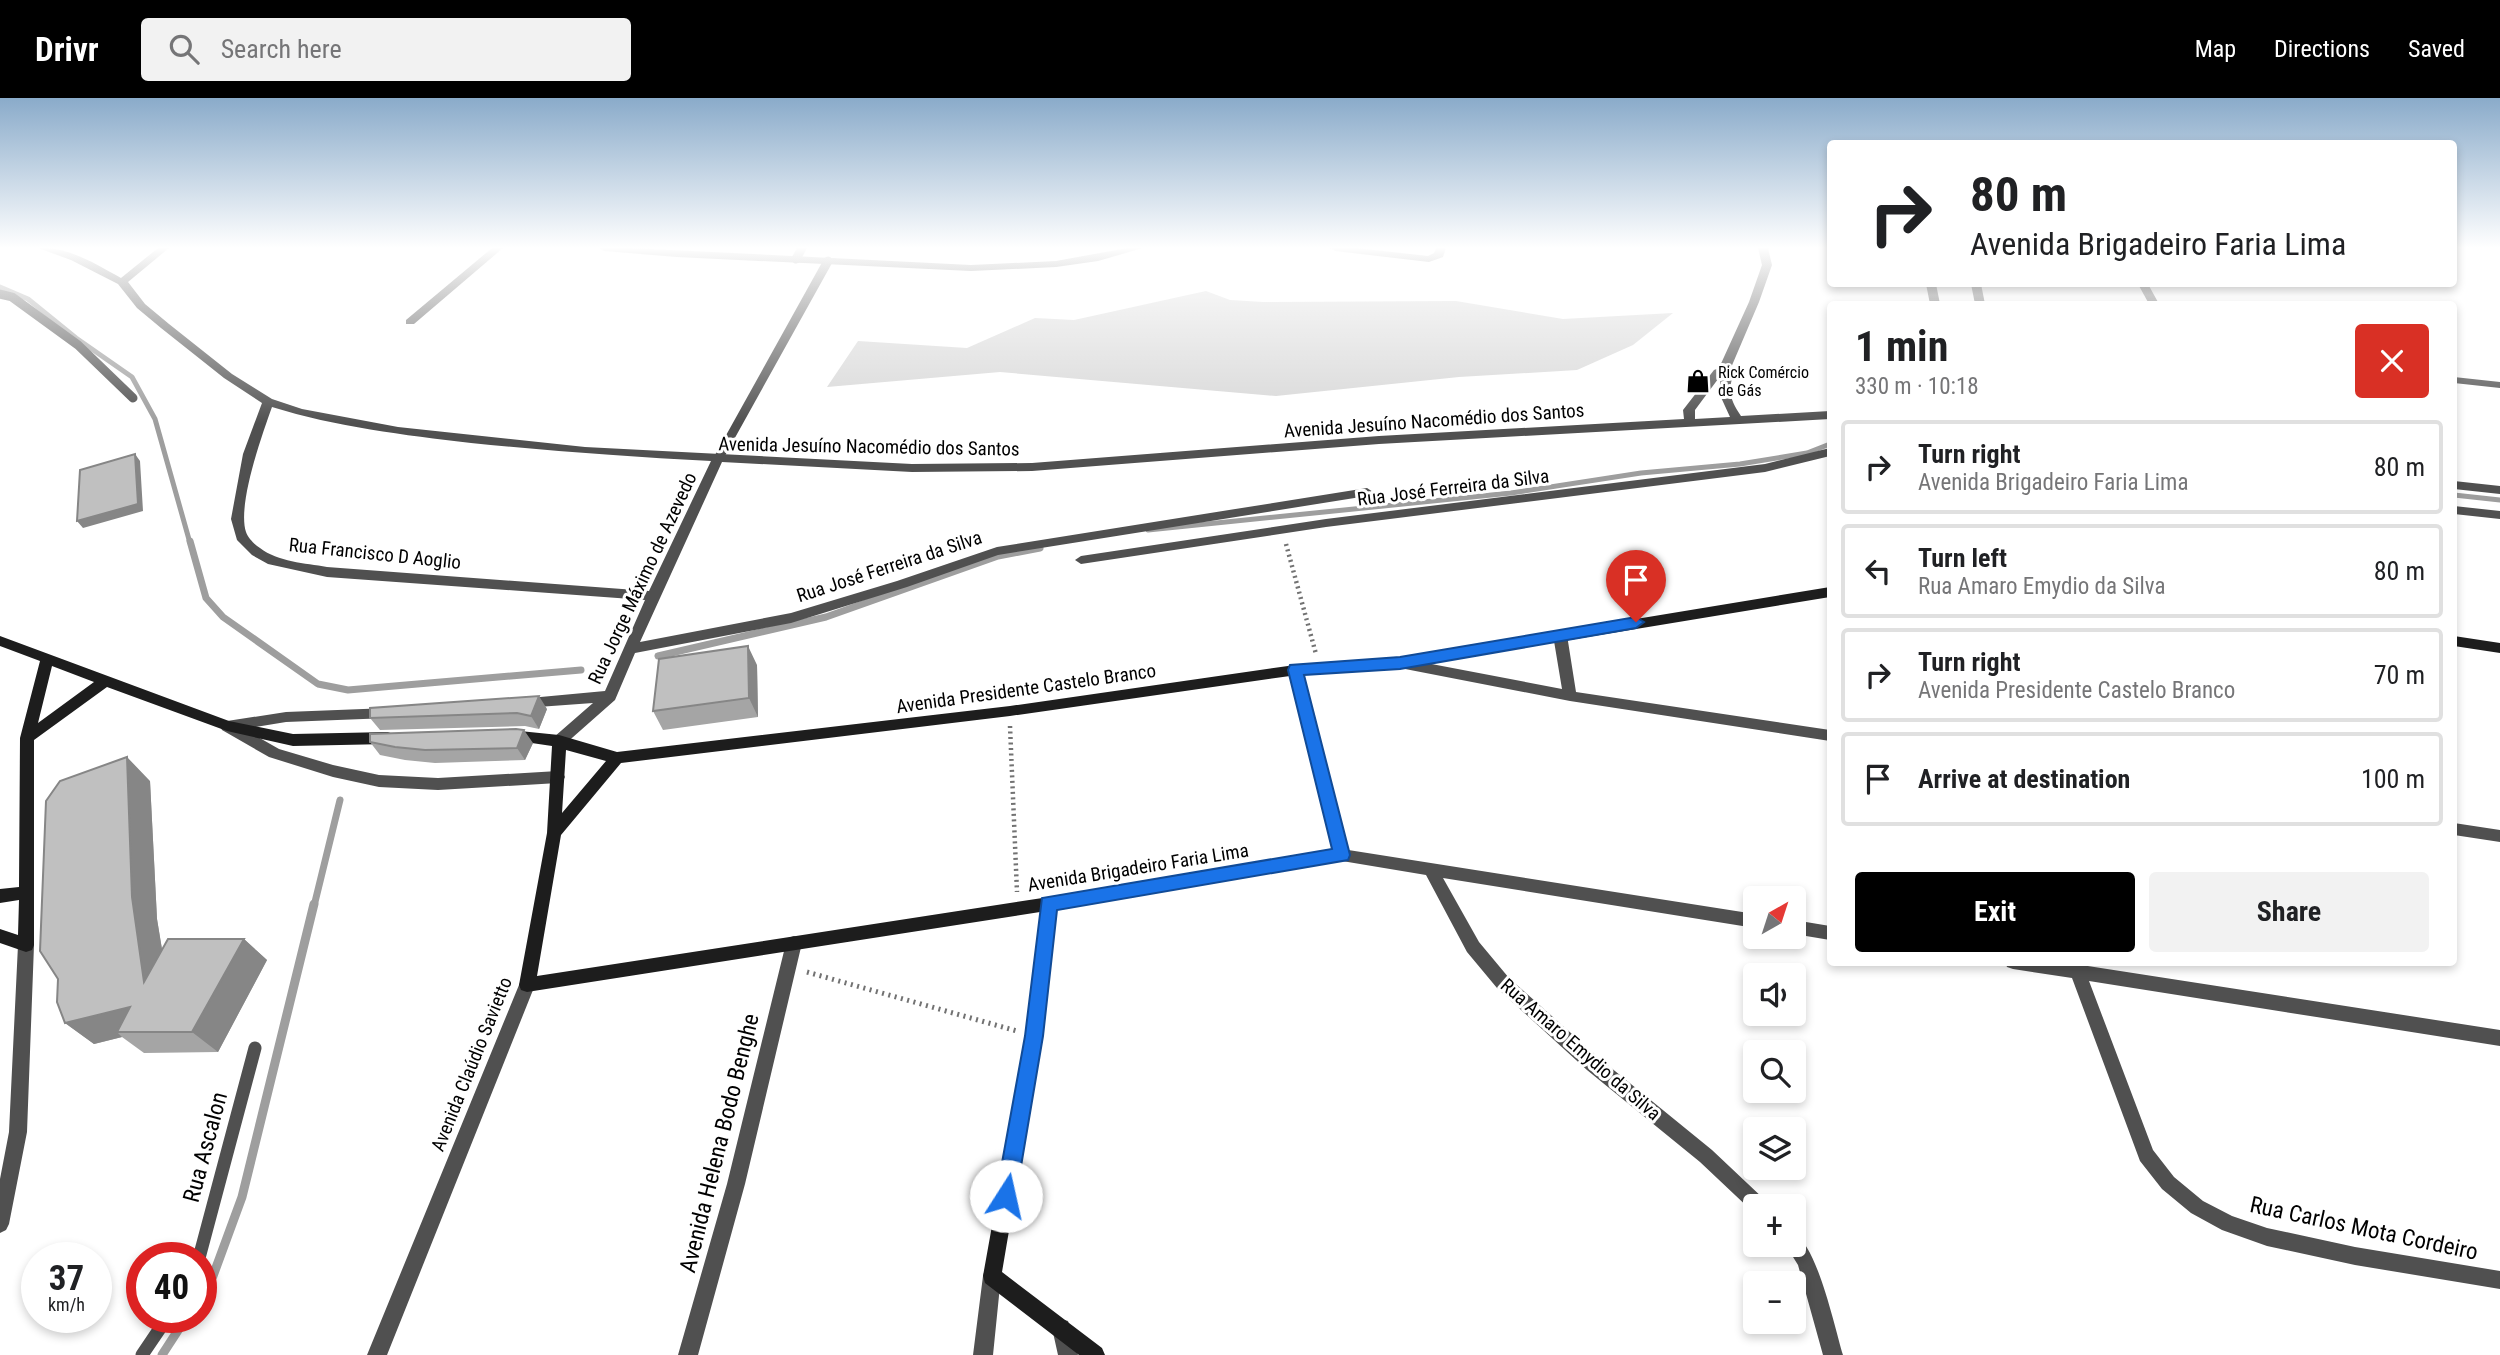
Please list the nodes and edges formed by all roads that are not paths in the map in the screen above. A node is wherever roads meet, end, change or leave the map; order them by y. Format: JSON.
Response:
{"nodes":[{"id":1,"x":25,"y":307,"type":"edge"},
{"id":2,"x":142,"y":307,"type":"edge"},
{"id":3,"x":428,"y":307,"type":"edge"},
{"id":4,"x":803,"y":307,"type":"edge"},
{"id":5,"x":1753,"y":307,"type":"edge"},
{"id":6,"x":410,"y":322,"type":"dead end"},
{"id":7,"x":1724,"y":370,"type":"junction"},
{"id":8,"x":2457,"y":380,"type":"edge"},
{"id":9,"x":2500,"y":385,"type":"edge"},
{"id":10,"x":133,"y":398,"type":"dead end"},
{"id":11,"x":268,"y":402,"type":"junction"},
{"id":12,"x":1827,"y":415,"type":"edge"},
{"id":13,"x":1737,"y":419,"type":"junction"},
{"id":14,"x":1690,"y":423,"type":"junction"},
{"id":15,"x":1827,"y":453,"type":"edge"},
{"id":16,"x":718,"y":460,"type":"junction"},
{"id":17,"x":2457,"y":485,"type":"edge"},
{"id":18,"x":2500,"y":491,"type":"edge"},
{"id":19,"x":1367,"y":492,"type":"dead end"},
{"id":20,"x":2457,"y":510,"type":"edge"},
{"id":21,"x":2500,"y":515,"type":"edge"},
{"id":22,"x":1081,"y":560,"type":"dead end"},
{"id":23,"x":1827,"y":592,"type":"edge"},
{"id":24,"x":653,"y":596,"type":"junction"},
{"id":25,"x":1560,"y":635,"type":"junction"},
{"id":26,"x":0,"y":641,"type":"edge"},
{"id":27,"x":2457,"y":641,"type":"edge"},
{"id":28,"x":2500,"y":648,"type":"edge"},
{"id":29,"x":630,"y":649,"type":"junction"},
{"id":30,"x":47,"y":659,"type":"junction"},
{"id":31,"x":1400,"y":663,"type":"junction"},
{"id":32,"x":1295,"y":670,"type":"junction"},
{"id":33,"x":104,"y":682,"type":"junction"},
{"id":34,"x":610,"y":696,"type":"junction"},
{"id":35,"x":1570,"y":696,"type":"junction"},
{"id":36,"x":513,"y":704,"type":"edge"},
{"id":37,"x":404,"y":712,"type":"edge"},
{"id":38,"x":227,"y":726,"type":"junction"},
{"id":39,"x":496,"y":735,"type":"edge"},
{"id":40,"x":1827,"y":736,"type":"edge"},
{"id":41,"x":27,"y":738,"type":"junction"},
{"id":42,"x":404,"y":738,"type":"edge"},
{"id":43,"x":559,"y":741,"type":"junction"},
{"id":44,"x":617,"y":758,"type":"junction"},
{"id":45,"x":558,"y":777,"type":"junction"},
{"id":46,"x":2457,"y":829,"type":"edge"},
{"id":47,"x":554,"y":833,"type":"junction"},
{"id":48,"x":2500,"y":836,"type":"edge"},
{"id":49,"x":1342,"y":855,"type":"junction"},
{"id":50,"x":1430,"y":868,"type":"junction"},
{"id":51,"x":26,"y":891,"type":"junction"},
{"id":52,"x":0,"y":896,"type":"edge"},
{"id":53,"x":1049,"y":904,"type":"junction"},
{"id":54,"x":1743,"y":919,"type":"edge"},
{"id":55,"x":1806,"y":929,"type":"edge"},
{"id":56,"x":1827,"y":932,"type":"edge"},
{"id":57,"x":0,"y":936,"type":"edge"},
{"id":58,"x":794,"y":943,"type":"junction"},
{"id":59,"x":26,"y":945,"type":"junction"},
{"id":60,"x":2037,"y":966,"type":"edge"},
{"id":61,"x":2078,"y":973,"type":"junction"},
{"id":62,"x":527,"y":985,"type":"junction"},
{"id":63,"x":2500,"y":1038,"type":"edge"},
{"id":64,"x":255,"y":1048,"type":"dead end"},
{"id":65,"x":1746,"y":1194,"type":"edge"},
{"id":66,"x":0,"y":1224,"type":"edge"},
{"id":67,"x":203,"y":1242,"type":"edge"},
{"id":68,"x":1803,"y":1257,"type":"edge"},
{"id":69,"x":992,"y":1276,"type":"junction"},
{"id":70,"x":2500,"y":1280,"type":"edge"},
{"id":71,"x":1060,"y":1326,"type":"junction"},
{"id":72,"x":157,"y":1333,"type":"edge"},
{"id":73,"x":142,"y":1355,"type":"edge"},
{"id":74,"x":377,"y":1355,"type":"edge"},
{"id":75,"x":688,"y":1355,"type":"edge"},
{"id":76,"x":983,"y":1355,"type":"edge"},
{"id":77,"x":1068,"y":1355,"type":"edge"},
{"id":78,"x":1095,"y":1355,"type":"edge"},
{"id":79,"x":1833,"y":1355,"type":"edge"}],
"edges":[{"from":1,"to":10,"type":"lane"},
{"from":2,"to":11,"type":"street","name":"Avenida Jesuíno Nacomédio dos Santos"},
{"from":3,"to":6,"type":"street"},
{"from":4,"to":16,"type":"lane"},
{"from":5,"to":7,"type":"street"},
{"from":7,"to":13,"type":"street"},
{"from":7,"to":14,"type":"street"},
{"from":8,"to":9,"type":"street"},
{"from":11,"to":16,"type":"street","name":"Avenida Jesuíno Nacomédio dos Santos"},
{"from":11,"to":24,"type":"street","name":"Rua Francisco D Aoglio"},
{"from":12,"to":13,"type":"street","name":"Avenida Jesuíno Nacomédio dos Santos"},
{"from":13,"to":14,"type":"street","name":"Avenida Jesuíno Nacomédio dos Santos"},
{"from":14,"to":16,"type":"street","name":"Avenida Jesuíno Nacomédio dos Santos"},
{"from":15,"to":22,"type":"street","name":"Rua José Ferreira da Silva"},
{"from":16,"to":24,"type":"street","name":"Rua Jorge Máximo de Azevedo"},
{"from":17,"to":18,"type":"street"},
{"from":19,"to":29,"type":"street","name":"Rua José Ferreira da Silva"},
{"from":20,"to":21,"type":"street"},
{"from":23,"to":25,"type":"street","name":"Avenida Presidente Castelo Branco"},
{"from":24,"to":29,"type":"street","name":"Rua Jorge Máximo de Azevedo"},
{"from":25,"to":31,"type":"street","name":"Avenida Presidente Castelo Branco"},
{"from":25,"to":35,"type":"street"},
{"from":26,"to":30,"type":"street"},
{"from":27,"to":28,"type":"street"},
{"from":29,"to":34,"type":"street","name":"Rua Jorge Máximo de Azevedo"},
{"from":30,"to":33,"type":"street"},
{"from":30,"to":41,"type":"street"},
{"from":31,"to":32,"type":"street","name":"Avenida Presidente Castelo Branco"},
{"from":31,"to":35,"type":"street"},
{"from":32,"to":44,"type":"street","name":"Avenida Presidente Castelo Branco"},
{"from":32,"to":49,"type":"street"},
{"from":33,"to":38,"type":"street"},
{"from":33,"to":41,"type":"street"},
{"from":34,"to":36,"type":"street"},
{"from":34,"to":43,"type":"street","name":"Rua Jorge Máximo de Azevedo"},
{"from":35,"to":40,"type":"street"},
{"from":37,"to":38,"type":"street"},
{"from":38,"to":42,"type":"street"},
{"from":38,"to":45,"type":"street"},
{"from":39,"to":43,"type":"street","name":"Avenida Presidente Castelo Branco"},
{"from":41,"to":51,"type":"street"},
{"from":43,"to":44,"type":"street","name":"Avenida Presidente Castelo Branco"},
{"from":43,"to":45,"type":"street"},
{"from":44,"to":47,"type":"street"},
{"from":45,"to":47,"type":"street","name":"Avenida Claúdio Savietto"},
{"from":46,"to":48,"type":"street"},
{"from":47,"to":62,"type":"street","name":"Avenida Claúdio Savietto"},
{"from":49,"to":50,"type":"street","name":"Avenida Brigadeiro Faria Lima"},
{"from":49,"to":53,"type":"street","name":"Avenida Brigadeiro Faria Lima"},
{"from":50,"to":54,"type":"street","name":"Avenida Brigadeiro Faria Lima"},
{"from":50,"to":65,"type":"street","name":"Rua Amaro Emydio da Silva"},
{"from":51,"to":52,"type":"street"},
{"from":51,"to":59,"type":"street"},
{"from":53,"to":58,"type":"street","name":"Avenida Brigadeiro Faria Lima"},
{"from":53,"to":69,"type":"street"},
{"from":55,"to":56,"type":"street"},
{"from":57,"to":59,"type":"street"},
{"from":58,"to":62,"type":"street","name":"Avenida Brigadeiro Faria Lima"},
{"from":58,"to":75,"type":"street","name":"Avenida Helena Bodo Benghe"},
{"from":59,"to":66,"type":"street"},
{"from":60,"to":61,"type":"street"},
{"from":61,"to":63,"type":"street"},
{"from":61,"to":70,"type":"street","name":"Rua Carlos Mota Cordeiro"},
{"from":62,"to":74,"type":"street","name":"Avenida Claúdio Savietto"},
{"from":64,"to":67,"type":"lane","name":"Rua Ascalon"},
{"from":68,"to":79,"type":"street"},
{"from":69,"to":71,"type":"street"},
{"from":69,"to":76,"type":"street"},
{"from":71,"to":77,"type":"street"},
{"from":71,"to":78,"type":"street"},
{"from":72,"to":73,"type":"lane"}]}
